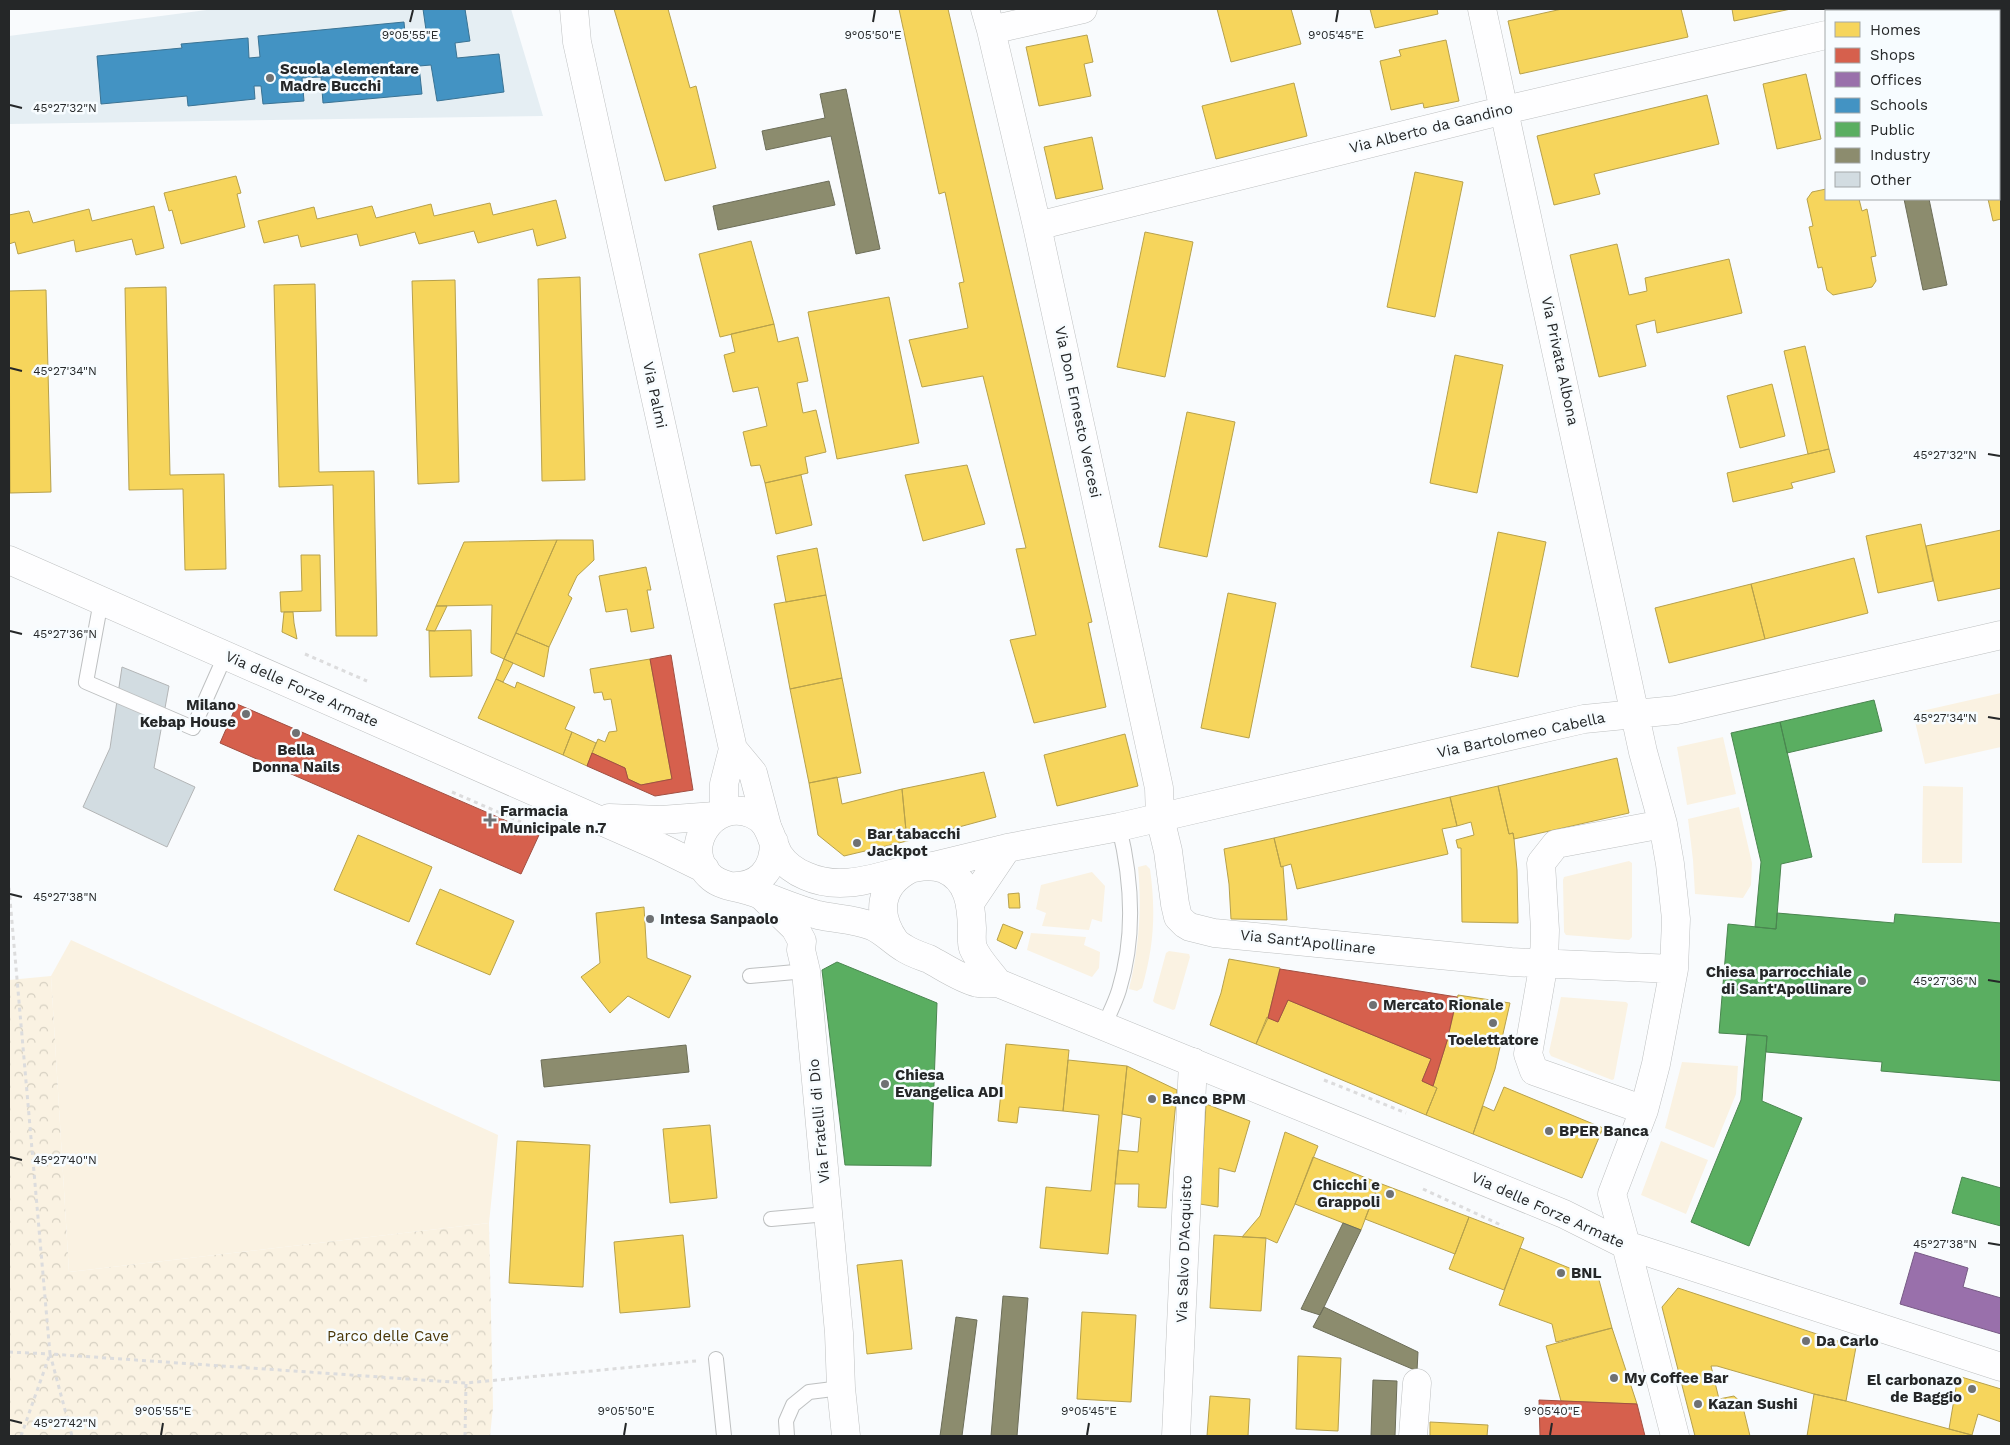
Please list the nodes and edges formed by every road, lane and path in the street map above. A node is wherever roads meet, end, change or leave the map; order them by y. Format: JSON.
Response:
{"nodes":[{"id":1,"x":561,"y":9,"type":"edge"},
{"id":2,"x":574,"y":9,"type":"edge"},
{"id":3,"x":1083,"y":9,"type":"edge"},
{"id":4,"x":1482,"y":9,"type":"edge"},
{"id":5,"x":988,"y":19,"type":"edge"},
{"id":6,"x":1825,"y":35,"type":"edge"},
{"id":7,"x":577,"y":42,"type":"junction"},
{"id":8,"x":1505,"y":110,"type":"junction"},
{"id":9,"x":1037,"y":226,"type":"junction"},
{"id":10,"x":9,"y":560,"type":"edge"},
{"id":11,"x":101,"y":601,"type":"junction"},
{"id":12,"x":2001,"y":635,"type":"edge"},
{"id":13,"x":306,"y":654,"type":"dead end"},
{"id":14,"x":225,"y":656,"type":"junction"},
{"id":15,"x":367,"y":681,"type":"dead end"},
{"id":16,"x":1636,"y":714,"type":"junction"},
{"id":17,"x":734,"y":749,"type":"junction"},
{"id":18,"x":452,"y":792,"type":"dead end"},
{"id":19,"x":719,"y":814,"type":"junction"},
{"id":20,"x":595,"y":818,"type":"junction"},
{"id":21,"x":1160,"y":818,"type":"junction"},
{"id":22,"x":521,"y":822,"type":"dead end"},
{"id":23,"x":1663,"y":824,"type":"junction"},
{"id":24,"x":1120,"y":827,"type":"junction"},
{"id":25,"x":771,"y":834,"type":"junction"},
{"id":26,"x":1007,"y":848,"type":"junction"},
{"id":27,"x":922,"y":868,"type":"junction"},
{"id":28,"x":704,"y":869,"type":"junction"},
{"id":29,"x":729,"y":886,"type":"junction"},
{"id":30,"x":9,"y":888,"type":"edge"},
{"id":31,"x":762,"y":896,"type":"junction"},
{"id":32,"x":971,"y":909,"type":"junction"},
{"id":33,"x":844,"y":920,"type":"junction"},
{"id":34,"x":802,"y":942,"type":"junction"},
{"id":35,"x":905,"y":947,"type":"junction"},
{"id":36,"x":1544,"y":962,"type":"junction"},
{"id":37,"x":1674,"y":969,"type":"junction"},
{"id":38,"x":806,"y":971,"type":"junction"},
{"id":39,"x":750,"y":976,"type":"dead end"},
{"id":40,"x":998,"y":983,"type":"junction"},
{"id":41,"x":1104,"y":1026,"type":"junction"},
{"id":42,"x":1193,"y":1062,"type":"junction"},
{"id":43,"x":1324,"y":1080,"type":"dead end"},
{"id":44,"x":1644,"y":1110,"type":"junction"},
{"id":45,"x":1406,"y":1114,"type":"dead end"},
{"id":46,"x":1423,"y":1189,"type":"dead end"},
{"id":47,"x":827,"y":1214,"type":"junction"},
{"id":48,"x":770,"y":1219,"type":"dead end"},
{"id":49,"x":1503,"y":1226,"type":"dead end"},
{"id":50,"x":1626,"y":1246,"type":"junction"},
{"id":51,"x":9,"y":1352,"type":"edge"},
{"id":52,"x":50,"y":1354,"type":"junction"},
{"id":53,"x":716,"y":1359,"type":"joint"},
{"id":54,"x":2001,"y":1367,"type":"edge"},
{"id":55,"x":466,"y":1383,"type":"junction"},
{"id":56,"x":1417,"y":1383,"type":"dead end"},
{"id":57,"x":841,"y":1388,"type":"junction"},
{"id":58,"x":22,"y":1436,"type":"edge"},
{"id":59,"x":72,"y":1436,"type":"edge"},
{"id":60,"x":465,"y":1436,"type":"edge"},
{"id":61,"x":724,"y":1436,"type":"edge"},
{"id":62,"x":787,"y":1436,"type":"edge"},
{"id":63,"x":846,"y":1436,"type":"edge"},
{"id":64,"x":1176,"y":1436,"type":"edge"},
{"id":65,"x":1413,"y":1436,"type":"edge"},
{"id":66,"x":1675,"y":1436,"type":"edge"}],
"edges":[{"from":1,"to":7,"type":"street","name":"Via Palmi"},
{"from":2,"to":7,"type":"street","name":"Via Palmi"},
{"from":3,"to":5,"type":"street"},
{"from":4,"to":8,"type":"street","name":"Via Privata Albona"},
{"from":5,"to":9,"type":"street","name":"Via Don Ernesto Vercesi"},
{"from":6,"to":8,"type":"street","name":"Via Alberto da Gandino"},
{"from":7,"to":17,"type":"street","name":"Via Palmi"},
{"from":8,"to":9,"type":"street","name":"Via Alberto da Gandino"},
{"from":8,"to":16,"type":"street","name":"Via Privata Albona"},
{"from":9,"to":21,"type":"street","name":"Via Don Ernesto Vercesi"},
{"from":10,"to":11,"type":"street","name":"Via delle Forze Armate"},
{"from":11,"to":14,"type":"street","name":"Via delle Forze Armate"},
{"from":11,"to":14,"type":"lane"},
{"from":12,"to":16,"type":"street","name":"Via Bartolomeo Cabella"},
{"from":13,"to":15,"type":"path"},
{"from":14,"to":20,"type":"street","name":"Via delle Forze Armate"},
{"from":16,"to":21,"type":"street","name":"Via Bartolomeo Cabella"},
{"from":16,"to":23,"type":"street","name":"Via Privata Albona"},
{"from":17,"to":19,"type":"street","name":"Via Palmi"},
{"from":17,"to":25,"type":"street","name":"Via Palmi"},
{"from":18,"to":22,"type":"path"},
{"from":19,"to":20,"type":"street","name":"Via delle Forze Armate"},
{"from":19,"to":25,"type":"street","name":"Via delle Forze Armate"},
{"from":19,"to":28,"type":"street"},
{"from":20,"to":28,"type":"street","name":"Via delle Forze Armate"},
{"from":21,"to":24,"type":"street","name":"Via delle Forze Armate"},
{"from":21,"to":36,"type":"street","name":"Via Sant'Apollinare"},
{"from":23,"to":36,"type":"street"},
{"from":23,"to":37,"type":"street","name":"Via Privata Albona"},
{"from":24,"to":26,"type":"street","name":"Via delle Forze Armate"},
{"from":24,"to":41,"type":"lane"},
{"from":25,"to":27,"type":"street","name":"Via delle Forze Armate"},
{"from":25,"to":29,"type":"street"},
{"from":26,"to":27,"type":"street","name":"Via delle Forze Armate"},
{"from":26,"to":32,"type":"street"},
{"from":27,"to":32,"type":"street"},
{"from":27,"to":35,"type":"street","name":"Via delle Forze Armate"},
{"from":28,"to":29,"type":"street","name":"Via delle Forze Armate"},
{"from":29,"to":31,"type":"street","name":"Via delle Forze Armate"},
{"from":30,"to":52,"type":"path"},
{"from":31,"to":33,"type":"street","name":"Via delle Forze Armate"},
{"from":31,"to":34,"type":"street","name":"Via Fratelli di Dio"},
{"from":32,"to":35,"type":"street"},
{"from":32,"to":40,"type":"street"},
{"from":33,"to":34,"type":"street"},
{"from":33,"to":35,"type":"street","name":"Via delle Forze Armate"},
{"from":34,"to":38,"type":"street","name":"Via Fratelli di Dio"},
{"from":35,"to":40,"type":"street","name":"Via delle Forze Armate"},
{"from":36,"to":37,"type":"street","name":"Via Sant'Apollinare"},
{"from":36,"to":44,"type":"street"},
{"from":37,"to":44,"type":"street","name":"Via Privata Albona"},
{"from":38,"to":39,"type":"lane"},
{"from":38,"to":47,"type":"street","name":"Via Fratelli di Dio"},
{"from":40,"to":41,"type":"street","name":"Via delle Forze Armate"},
{"from":41,"to":42,"type":"street","name":"Via delle Forze Armate"},
{"from":42,"to":50,"type":"street","name":"Via delle Forze Armate"},
{"from":42,"to":64,"type":"street","name":"Via Salvo D'Acquisto"},
{"from":43,"to":45,"type":"path"},
{"from":44,"to":50,"type":"street","name":"Via Privata Albona"},
{"from":46,"to":49,"type":"path"},
{"from":47,"to":48,"type":"lane"},
{"from":47,"to":57,"type":"street","name":"Via Fratelli di Dio"},
{"from":50,"to":54,"type":"street","name":"Via delle Forze Armate"},
{"from":50,"to":66,"type":"street","name":"Via Privata Albona"},
{"from":51,"to":52,"type":"path"},
{"from":52,"to":55,"type":"path"},
{"from":52,"to":58,"type":"path"},
{"from":52,"to":59,"type":"path"},
{"from":53,"to":55,"type":"path"},
{"from":53,"to":61,"type":"lane"},
{"from":55,"to":60,"type":"path"},
{"from":56,"to":65,"type":"street"},
{"from":57,"to":62,"type":"lane"},
{"from":57,"to":63,"type":"street","name":"Via Fratelli di Dio"}]}
